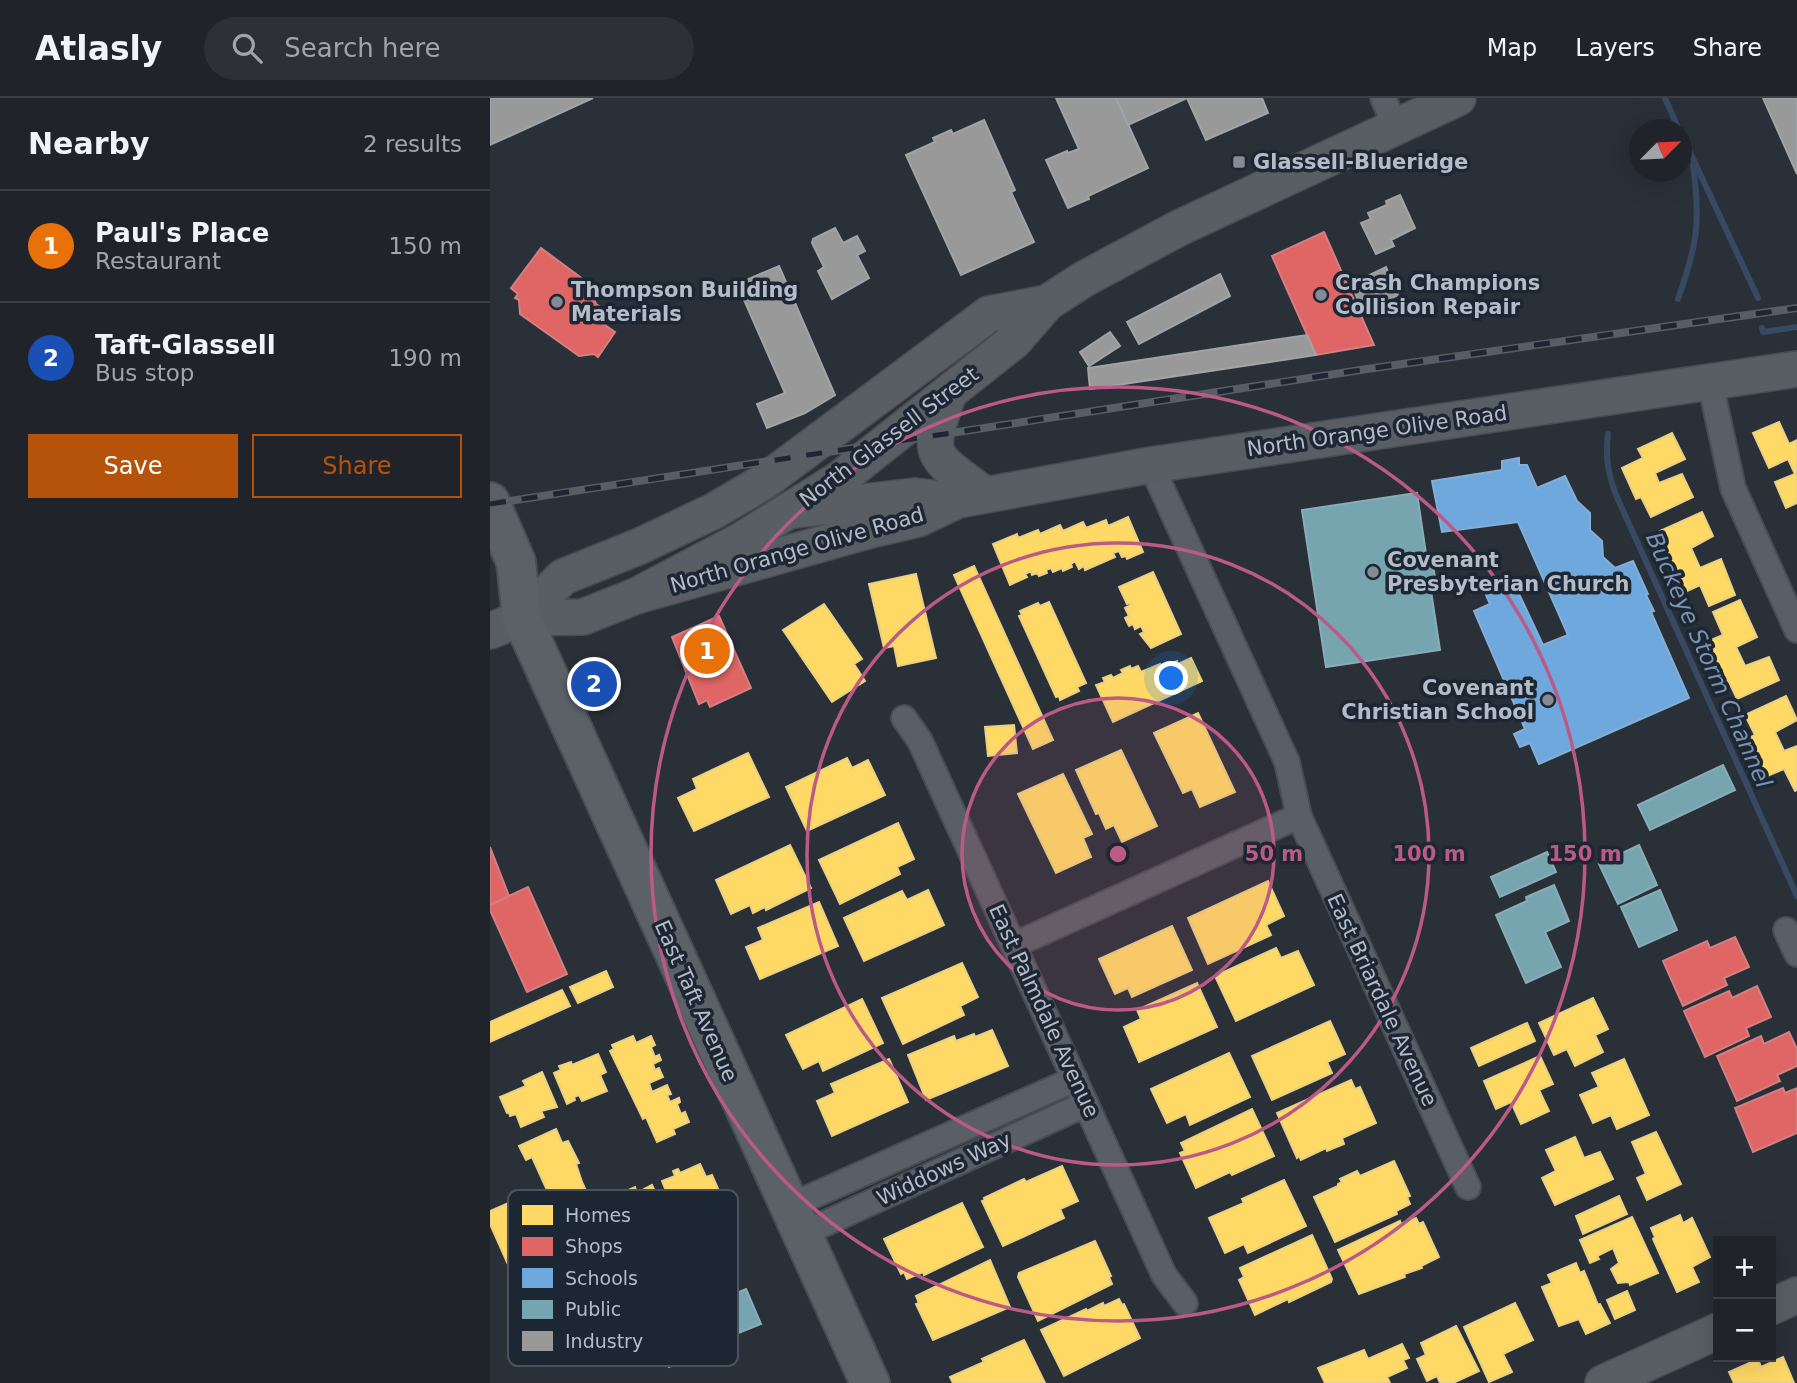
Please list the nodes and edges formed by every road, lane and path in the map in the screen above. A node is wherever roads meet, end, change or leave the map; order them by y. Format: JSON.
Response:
{"nodes":[{"id":1,"x":1458,"y":98,"type":"edge"},
{"id":2,"x":1390,"y":113,"type":"edge"},
{"id":3,"x":1047,"y":303,"type":"junction"},
{"id":4,"x":1797,"y":369,"type":"edge"},
{"id":5,"x":1710,"y":382,"type":"junction"},
{"id":6,"x":949,"y":393,"type":"junction"},
{"id":7,"x":1151,"y":465,"type":"junction"},
{"id":8,"x":971,"y":498,"type":"junction"},
{"id":9,"x":490,"y":502,"type":"edge"},
{"id":10,"x":793,"y":510,"type":"junction"},
{"id":11,"x":714,"y":511,"type":"junction"},
{"id":12,"x":490,"y":586,"type":"edge"},
{"id":13,"x":636,"y":596,"type":"junction"},
{"id":14,"x":506,"y":625,"type":"edge"},
{"id":15,"x":1797,"y":630,"type":"edge"},
{"id":16,"x":904,"y":718,"type":"dead end"},
{"id":17,"x":1299,"y":816,"type":"junction"},
{"id":18,"x":1786,"y":930,"type":"dead end"},
{"id":19,"x":1014,"y":945,"type":"junction"},
{"id":20,"x":1797,"y":954,"type":"edge"},
{"id":21,"x":1074,"y":1079,"type":"junction"},
{"id":22,"x":1086,"y":1104,"type":"junction"},
{"id":23,"x":1468,"y":1187,"type":"dead end"},
{"id":24,"x":796,"y":1220,"type":"junction"},
{"id":25,"x":1797,"y":1295,"type":"edge"},
{"id":26,"x":1185,"y":1303,"type":"dead end"},
{"id":27,"x":1776,"y":1305,"type":"edge"},
{"id":28,"x":1713,"y":1333,"type":"edge"},
{"id":29,"x":870,"y":1383,"type":"edge"},
{"id":30,"x":1603,"y":1383,"type":"edge"}],
"edges":[{"from":1,"to":2,"type":"main road","name":"North Glassell Street"},
{"from":2,"to":3,"type":"main road","name":"North Glassell Street"},
{"from":3,"to":6,"type":"main road","name":"North Glassell Street"},
{"from":3,"to":11,"type":"main road","name":"North Glassell Street"},
{"from":4,"to":5,"type":"main road","name":"North Orange Olive Road"},
{"from":5,"to":7,"type":"main road","name":"North Orange Olive Road"},
{"from":5,"to":15,"type":"street"},
{"from":6,"to":8,"type":"main road"},
{"from":6,"to":10,"type":"main road","name":"North Glassell Street"},
{"from":7,"to":8,"type":"main road","name":"North Orange Olive Road"},
{"from":7,"to":17,"type":"street","name":"East Briardale Avenue"},
{"from":8,"to":10,"type":"main road","name":"North Orange Olive Road"},
{"from":8,"to":13,"type":"main road","name":"North Orange Olive Road"},
{"from":9,"to":14,"type":"main road"},
{"from":10,"to":11,"type":"main road","name":"North Orange Olive Road"},
{"from":10,"to":13,"type":"main road","name":"North Glassell Street"},
{"from":11,"to":14,"type":"main road","name":"North Glassell Street"},
{"from":12,"to":14,"type":"main road"},
{"from":13,"to":14,"type":"main road","name":"North Glassell Street"},
{"from":14,"to":24,"type":"main road","name":"East Taft Avenue"},
{"from":16,"to":19,"type":"street","name":"East Palmdale Avenue"},
{"from":17,"to":19,"type":"street"},
{"from":17,"to":23,"type":"street","name":"East Briardale Avenue"},
{"from":18,"to":20,"type":"street"},
{"from":19,"to":21,"type":"street","name":"East Palmdale Avenue"},
{"from":21,"to":22,"type":"street","name":"East Palmdale Avenue"},
{"from":21,"to":24,"type":"street","name":"Widdows Way"},
{"from":22,"to":24,"type":"street","name":"Widdows Way"},
{"from":22,"to":26,"type":"street","name":"East Palmdale Avenue"},
{"from":24,"to":29,"type":"main road","name":"East Taft Avenue"},
{"from":25,"to":27,"type":"main road"},
{"from":28,"to":30,"type":"main road"}]}
